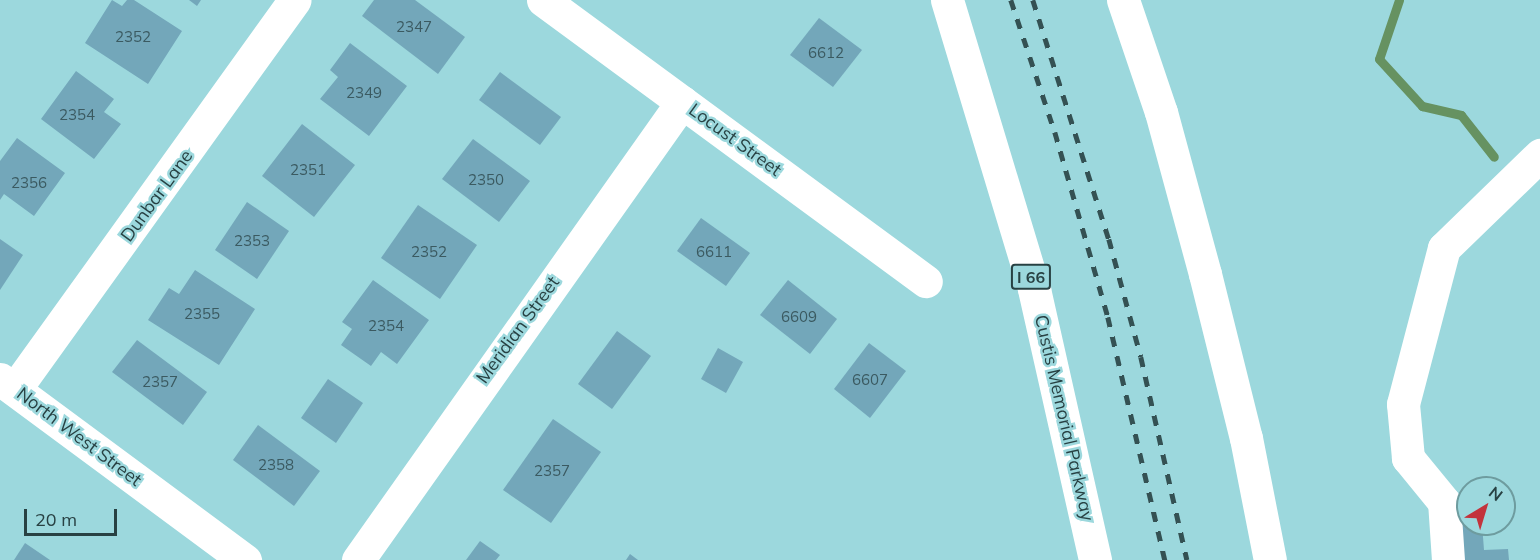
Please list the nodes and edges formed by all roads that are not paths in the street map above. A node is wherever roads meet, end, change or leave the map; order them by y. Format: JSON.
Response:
{"nodes":[{"id":1,"x":295,"y":0,"type":"edge"},
{"id":2,"x":543,"y":0,"type":"edge"},
{"id":3,"x":947,"y":0,"type":"edge"},
{"id":4,"x":1123,"y":0,"type":"edge"},
{"id":5,"x":682,"y":102,"type":"junction"},
{"id":6,"x":1540,"y":155,"type":"edge"},
{"id":7,"x":926,"y":281,"type":"dead end"},
{"id":8,"x":7,"y":384,"type":"edge"},
{"id":9,"x":245,"y":560,"type":"edge"},
{"id":10,"x":358,"y":560,"type":"edge"},
{"id":11,"x":1095,"y":560,"type":"edge"},
{"id":12,"x":1270,"y":560,"type":"edge"},
{"id":13,"x":1448,"y":560,"type":"edge"}],
"edges":[{"from":1,"to":8,"type":"main road","name":"Dunbar Lane"},
{"from":2,"to":5,"type":"main road","name":"Locust Street"},
{"from":3,"to":11,"type":"main road","name":"Custis Memorial Parkway","number":"I 66"},
{"from":4,"to":12,"type":"main road"},
{"from":5,"to":7,"type":"main road","name":"Locust Street"},
{"from":5,"to":10,"type":"main road","name":"Meridian Street"},
{"from":6,"to":13,"type":"main road"},
{"from":8,"to":9,"type":"main road","name":"North West Street"}]}
